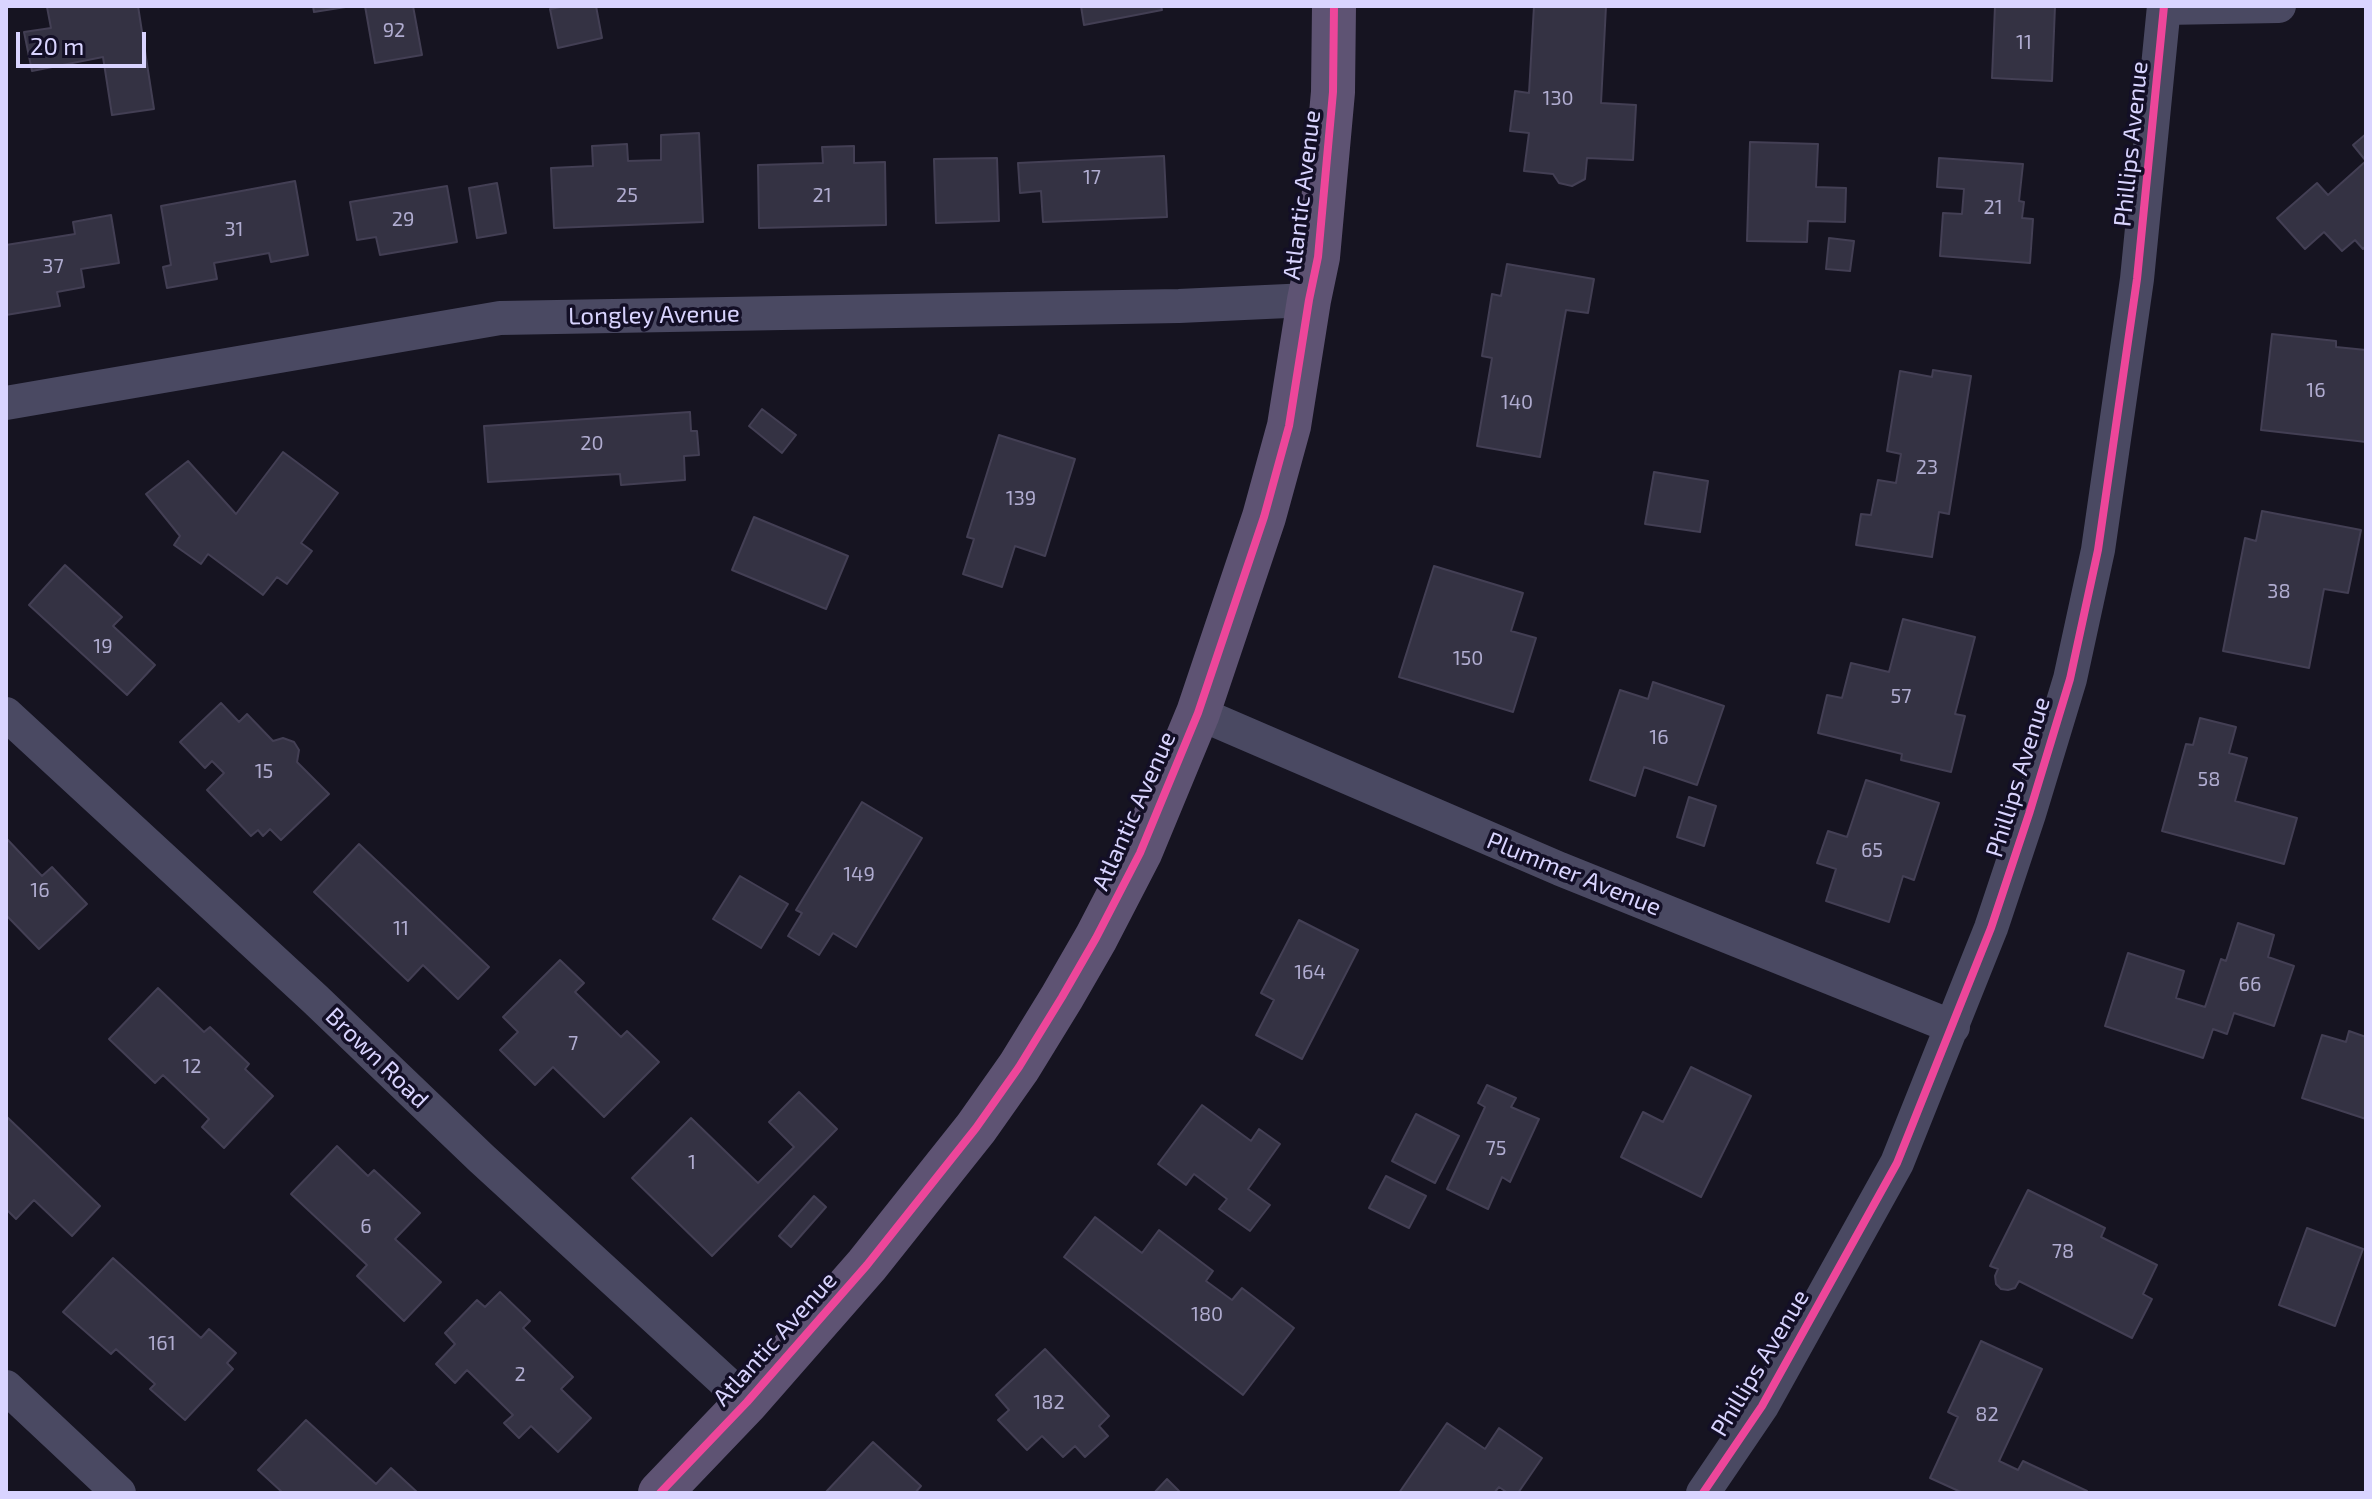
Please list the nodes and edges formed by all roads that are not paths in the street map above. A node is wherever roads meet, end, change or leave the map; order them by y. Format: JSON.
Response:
{"nodes":[{"id":1,"x":1334,"y":6,"type":"edge"},
{"id":2,"x":2279,"y":6,"type":"edge"},
{"id":3,"x":2164,"y":7,"type":"edge"},
{"id":4,"x":1309,"y":300,"type":"junction"},
{"id":5,"x":6,"y":403,"type":"edge"},
{"id":6,"x":1198,"y":713,"type":"junction"},
{"id":7,"x":6,"y":714,"type":"edge"},
{"id":8,"x":1953,"y":1027,"type":"junction"},
{"id":9,"x":6,"y":1387,"type":"edge"},
{"id":10,"x":747,"y":1402,"type":"junction"},
{"id":11,"x":119,"y":1493,"type":"edge"},
{"id":12,"x":660,"y":1493,"type":"edge"},
{"id":13,"x":1703,"y":1493,"type":"edge"}],
"edges":[{"from":1,"to":4,"type":"main road","name":"Atlantic Avenue"},
{"from":2,"to":3,"type":"street","name":"Phillips Avenue"},
{"from":3,"to":8,"type":"street","name":"Phillips Avenue"},
{"from":4,"to":5,"type":"street","name":"Longley Avenue"},
{"from":4,"to":6,"type":"main road","name":"Atlantic Avenue"},
{"from":6,"to":8,"type":"street","name":"Plummer Avenue"},
{"from":6,"to":10,"type":"main road","name":"Atlantic Avenue"},
{"from":7,"to":10,"type":"street","name":"Brown Road"},
{"from":8,"to":13,"type":"street","name":"Phillips Avenue"},
{"from":9,"to":11,"type":"street"},
{"from":10,"to":12,"type":"main road","name":"Atlantic Avenue"}]}
